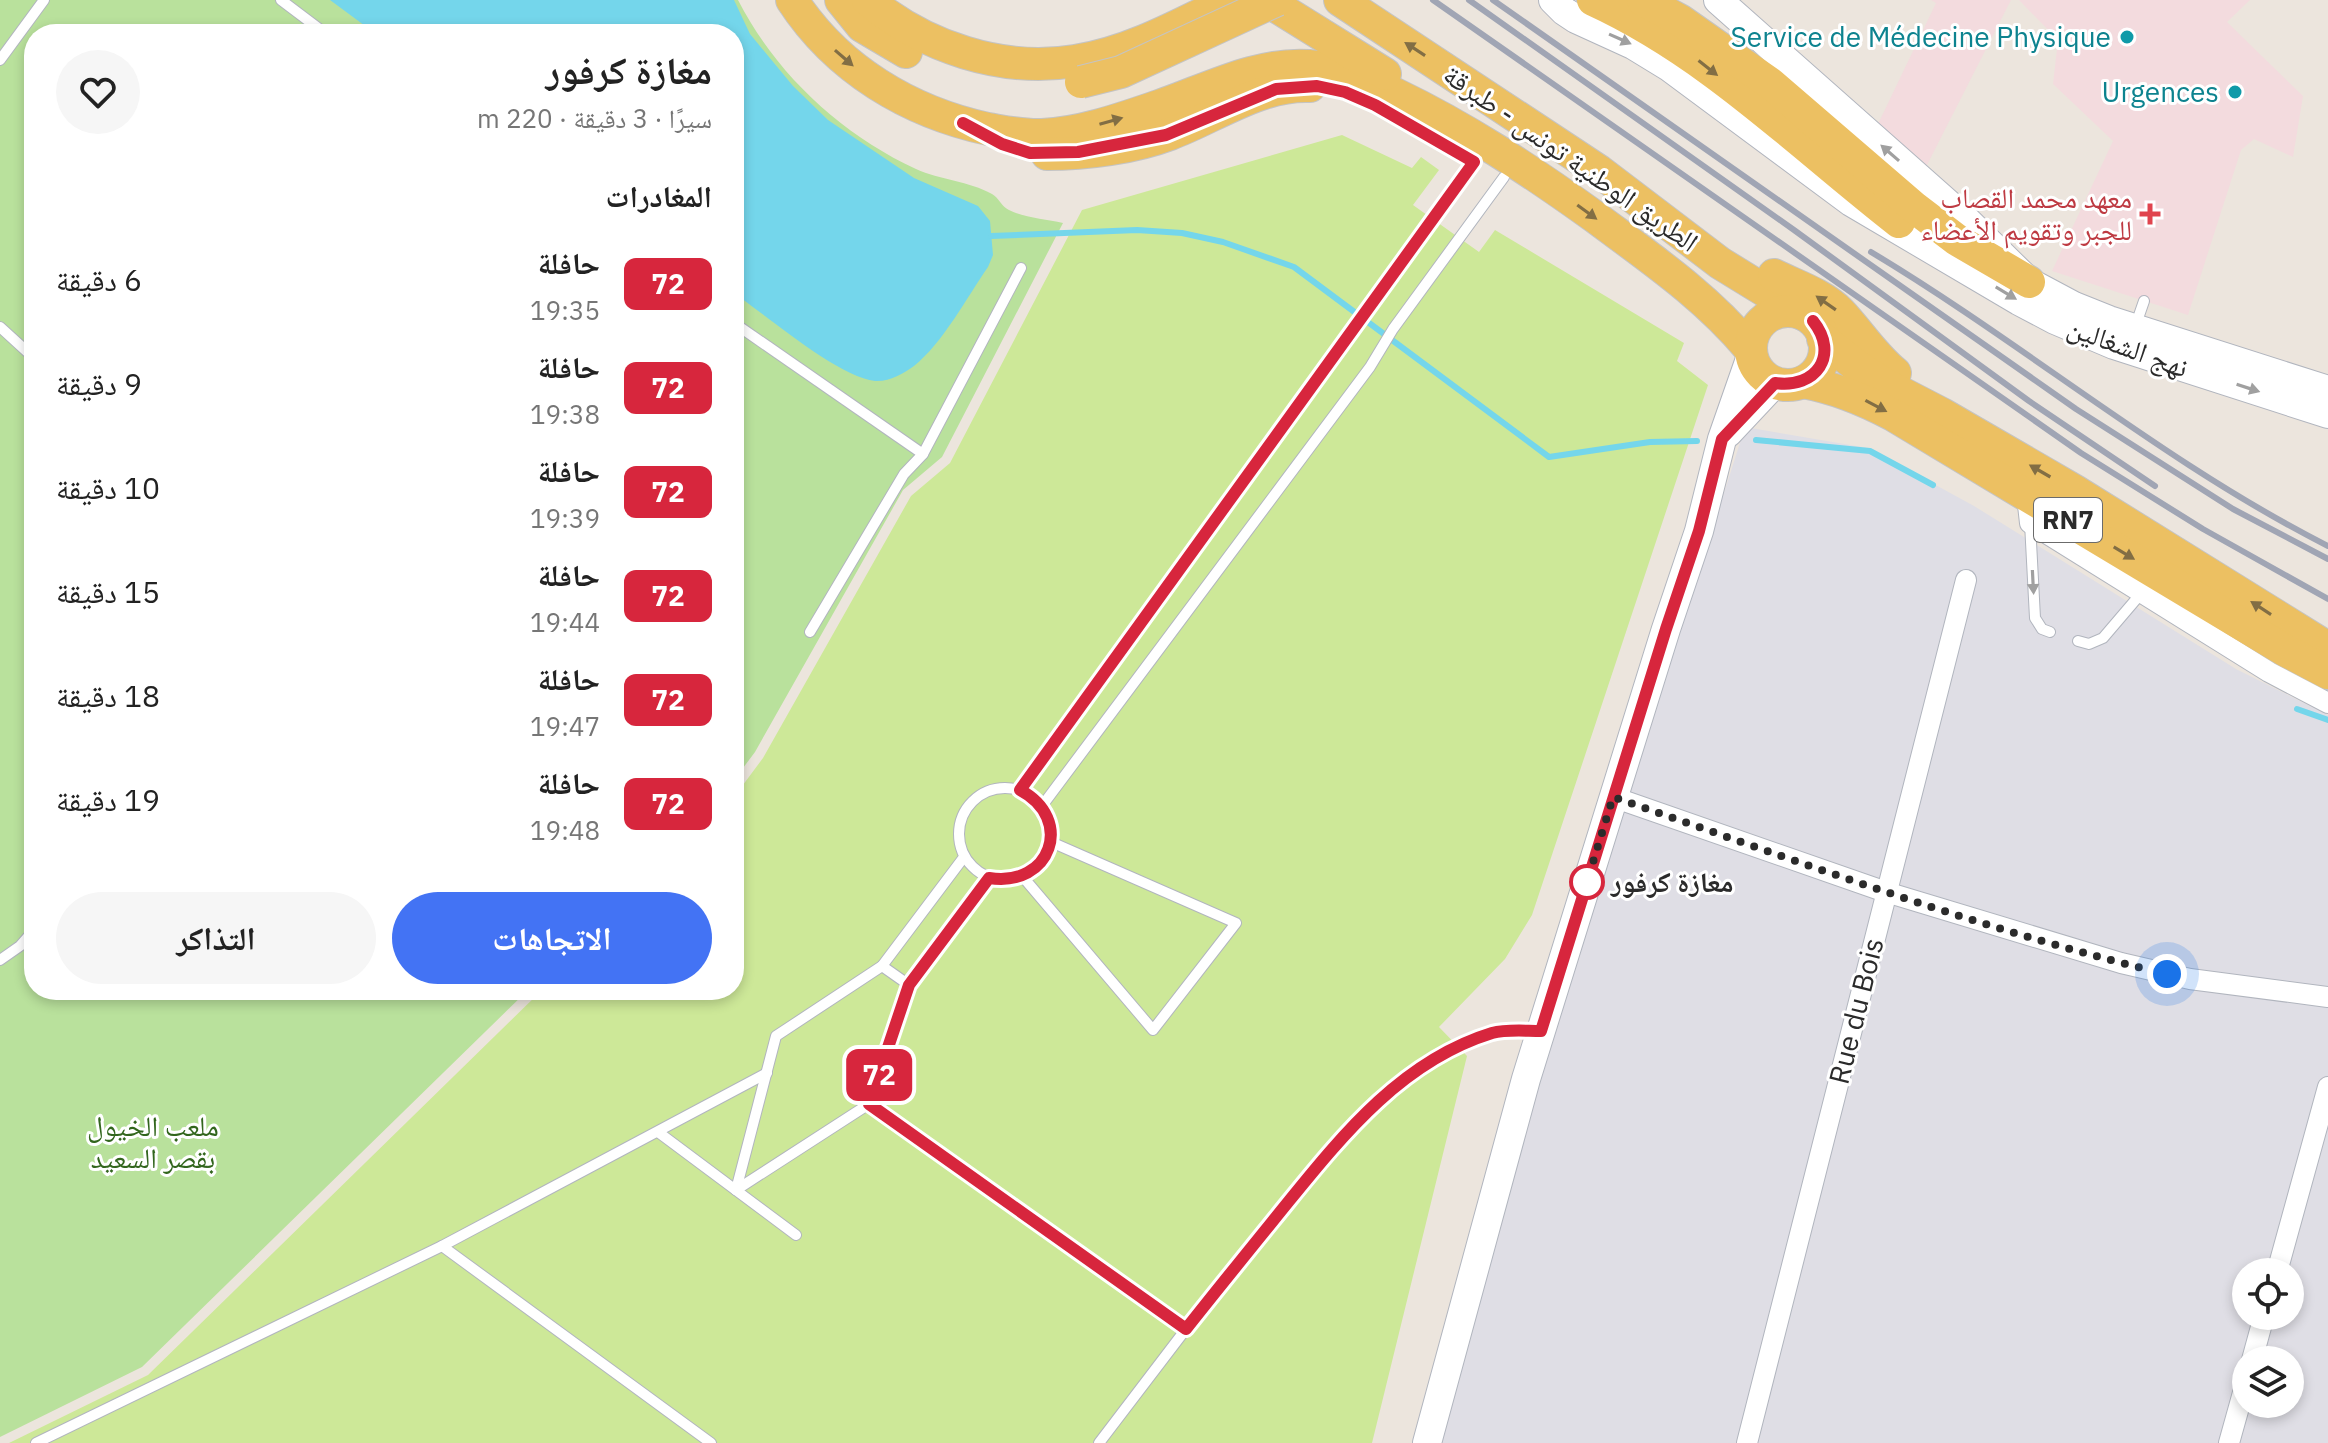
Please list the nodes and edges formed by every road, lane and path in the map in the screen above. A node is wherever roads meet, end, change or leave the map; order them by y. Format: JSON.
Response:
{"nodes":[{"id":1,"x":44,"y":0,"type":"edge"},
{"id":2,"x":281,"y":0,"type":"edge"},
{"id":3,"x":792,"y":0,"type":"edge"},
{"id":4,"x":829,"y":0,"type":"edge"},
{"id":5,"x":841,"y":0,"type":"edge"},
{"id":6,"x":1230,"y":0,"type":"edge"},
{"id":7,"x":1266,"y":0,"type":"edge"},
{"id":8,"x":1277,"y":0,"type":"edge"},
{"id":9,"x":1340,"y":0,"type":"edge"},
{"id":10,"x":1553,"y":0,"type":"edge"},
{"id":11,"x":1593,"y":0,"type":"edge"},
{"id":12,"x":1643,"y":0,"type":"edge"},
{"id":13,"x":1718,"y":0,"type":"edge"},
{"id":14,"x":865,"y":13,"type":"edge"},
{"id":15,"x":26,"y":24,"type":"edge"},
{"id":16,"x":313,"y":24,"type":"edge"},
{"id":17,"x":24,"y":27,"type":"edge"},
{"id":18,"x":0,"y":60,"type":"edge"},
{"id":19,"x":1078,"y":72,"type":"junction"},
{"id":20,"x":1452,"y":122,"type":"junction"},
{"id":21,"x":963,"y":123,"type":"junction"},
{"id":22,"x":1824,"y":146,"type":"junction"},
{"id":23,"x":1474,"y":162,"type":"junction"},
{"id":24,"x":1504,"y":177,"type":"junction"},
{"id":25,"x":1548,"y":183,"type":"junction"},
{"id":26,"x":1673,"y":226,"type":"junction"},
{"id":27,"x":1940,"y":253,"type":"junction"},
{"id":28,"x":1021,"y":268,"type":"dead end"},
{"id":29,"x":2029,"y":282,"type":"junction"},
{"id":30,"x":2144,"y":301,"type":"dead end"},
{"id":31,"x":1803,"y":314,"type":"junction"},
{"id":32,"x":0,"y":327,"type":"edge"},
{"id":33,"x":2134,"y":329,"type":"junction"},
{"id":34,"x":744,"y":330,"type":"edge"},
{"id":35,"x":1823,"y":339,"type":"junction"},
{"id":36,"x":24,"y":349,"type":"edge"},
{"id":37,"x":1751,"y":353,"type":"junction"},
{"id":38,"x":1789,"y":382,"type":"junction"},
{"id":39,"x":2328,"y":390,"type":"edge"},
{"id":40,"x":1942,"y":414,"type":"junction"},
{"id":41,"x":2328,"y":414,"type":"edge"},
{"id":42,"x":1722,"y":439,"type":"junction"},
{"id":43,"x":923,"y":454,"type":"junction"},
{"id":44,"x":2029,"y":510,"type":"junction"},
{"id":45,"x":1966,"y":580,"type":"dead end"},
{"id":46,"x":2149,"y":583,"type":"junction"},
{"id":47,"x":810,"y":632,"type":"dead end"},
{"id":48,"x":2050,"y":632,"type":"dead end"},
{"id":49,"x":2078,"y":641,"type":"dead end"},
{"id":50,"x":2328,"y":648,"type":"edge"},
{"id":51,"x":2328,"y":673,"type":"edge"},
{"id":52,"x":2328,"y":703,"type":"edge"},
{"id":53,"x":1020,"y":790,"type":"junction"},
{"id":54,"x":1613,"y":797,"type":"junction"},
{"id":55,"x":1042,"y":806,"type":"junction"},
{"id":56,"x":1051,"y":842,"type":"junction"},
{"id":57,"x":964,"y":857,"type":"junction"},
{"id":58,"x":1023,"y":877,"type":"junction"},
{"id":59,"x":989,"y":878,"type":"junction"},
{"id":60,"x":1886,"y":892,"type":"junction"},
{"id":61,"x":24,"y":941,"type":"edge"},
{"id":62,"x":0,"y":960,"type":"edge"},
{"id":63,"x":882,"y":966,"type":"junction"},
{"id":64,"x":909,"y":985,"type":"junction"},
{"id":65,"x":2328,"y":997,"type":"edge"},
{"id":66,"x":1541,"y":1031,"type":"junction"},
{"id":67,"x":767,"y":1073,"type":"junction"},
{"id":68,"x":2328,"y":1087,"type":"edge"},
{"id":69,"x":869,"y":1104,"type":"junction"},
{"id":70,"x":658,"y":1132,"type":"junction"},
{"id":71,"x":736,"y":1190,"type":"junction"},
{"id":72,"x":796,"y":1235,"type":"dead end"},
{"id":73,"x":442,"y":1246,"type":"junction"},
{"id":74,"x":2281,"y":1258,"type":"edge"},
{"id":75,"x":1186,"y":1329,"type":"junction"},
{"id":76,"x":2236,"y":1418,"type":"edge"},
{"id":77,"x":36,"y":1443,"type":"edge"},
{"id":78,"x":711,"y":1443,"type":"edge"},
{"id":79,"x":1099,"y":1443,"type":"edge"},
{"id":80,"x":1427,"y":1443,"type":"edge"},
{"id":81,"x":1747,"y":1443,"type":"edge"},
{"id":82,"x":2229,"y":1443,"type":"edge"}],
"edges":[{"from":1,"to":15,"type":"lane"},
{"from":2,"to":16,"type":"lane"},
{"from":3,"to":21,"type":"main road","name":"الطريق الوطنية تونس - طبرقة","one_way":true},
{"from":4,"to":14,"type":"main road"},
{"from":5,"to":14,"type":"main road"},
{"from":6,"to":19,"type":"main road"},
{"from":7,"to":20,"type":"main road"},
{"from":8,"to":19,"type":"main road","bridge":true},
{"from":26,"to":9,"type":"main road","name":"الطريق الوطنية تونس - طبرقة","number":"RN7","one_way":true},
{"from":10,"to":27,"type":"street","name":"نهج الشغالين","one_way":true},
{"from":11,"to":22,"type":"main road","one_way":true},
{"from":12,"to":22,"type":"main road"},
{"from":29,"to":13,"type":"street","one_way":true},
{"from":14,"to":19,"type":"main road"},
{"from":17,"to":18,"type":"lane"},
{"from":21,"to":20,"type":"main road","name":"الطريق الوطنية تونس - طبرقة","one_way":true},
{"from":20,"to":25,"type":"main road","name":"الطريق الوطنية تونس - طبرقة"},
{"from":21,"to":23,"type":"main road"},
{"from":22,"to":27,"type":"main road"},
{"from":22,"to":29,"type":"main road"},
{"from":23,"to":24,"type":"main road"},
{"from":23,"to":53,"type":"lane"},
{"from":24,"to":25,"type":"main road"},
{"from":24,"to":55,"type":"lane"},
{"from":25,"to":37,"type":"main road","name":"الطريق الوطنية تونس - طبرقة","one_way":true},
{"from":26,"to":31,"type":"main road","name":"الطريق الوطنية تونس - طبرقة","number":"RN7"},
{"from":40,"to":26,"type":"main road","number":"RN7","one_way":true},
{"from":27,"to":41,"type":"street","name":"نهج الشغالين","one_way":true},
{"from":28,"to":43,"type":"lane"},
{"from":29,"to":33,"type":"street"},
{"from":30,"to":33,"type":"lane"},
{"from":31,"to":35,"type":"main road","number":"RN7"},
{"from":31,"to":37,"type":"main road"},
{"from":32,"to":36,"type":"lane"},
{"from":33,"to":39,"type":"street"},
{"from":34,"to":43,"type":"lane"},
{"from":35,"to":38,"type":"main road"},
{"from":35,"to":40,"type":"main road","number":"RN7"},
{"from":37,"to":38,"type":"main road"},
{"from":37,"to":42,"type":"street"},
{"from":38,"to":42,"type":"street"},
{"from":38,"to":44,"type":"main road","number":"RN7","one_way":true},
{"from":50,"to":40,"type":"main road","number":"RN7","one_way":true},
{"from":42,"to":54,"type":"street"},
{"from":43,"to":47,"type":"lane"},
{"from":44,"to":46,"type":"main road","number":"RN7","one_way":true},
{"from":44,"to":48,"type":"lane","one_way":true},
{"from":45,"to":60,"type":"street","name":"Rue du Bois"},
{"from":46,"to":49,"type":"lane"},
{"from":46,"to":51,"type":"main road","number":"RN7"},
{"from":46,"to":52,"type":"street"},
{"from":53,"to":55,"type":"lane"},
{"from":53,"to":57,"type":"lane"},
{"from":54,"to":60,"type":"street"},
{"from":54,"to":66,"type":"street"},
{"from":55,"to":56,"type":"lane"},
{"from":56,"to":58,"type":"lane"},
{"from":56,"to":58,"type":"lane"},
{"from":57,"to":59,"type":"lane"},
{"from":57,"to":63,"type":"lane"},
{"from":58,"to":59,"type":"lane"},
{"from":59,"to":64,"type":"lane"},
{"from":60,"to":65,"type":"street"},
{"from":60,"to":81,"type":"street","name":"Rue du Bois"},
{"from":61,"to":62,"type":"lane"},
{"from":63,"to":64,"type":"lane"},
{"from":63,"to":67,"type":"lane"},
{"from":64,"to":69,"type":"lane"},
{"from":66,"to":75,"type":"lane"},
{"from":66,"to":80,"type":"street"},
{"from":67,"to":70,"type":"lane"},
{"from":67,"to":71,"type":"lane"},
{"from":68,"to":74,"type":"street"},
{"from":69,"to":71,"type":"lane"},
{"from":69,"to":75,"type":"lane"},
{"from":70,"to":71,"type":"lane"},
{"from":70,"to":73,"type":"lane"},
{"from":71,"to":72,"type":"lane"},
{"from":73,"to":77,"type":"lane"},
{"from":73,"to":78,"type":"lane"},
{"from":75,"to":79,"type":"lane"},
{"from":76,"to":82,"type":"street"}]}
